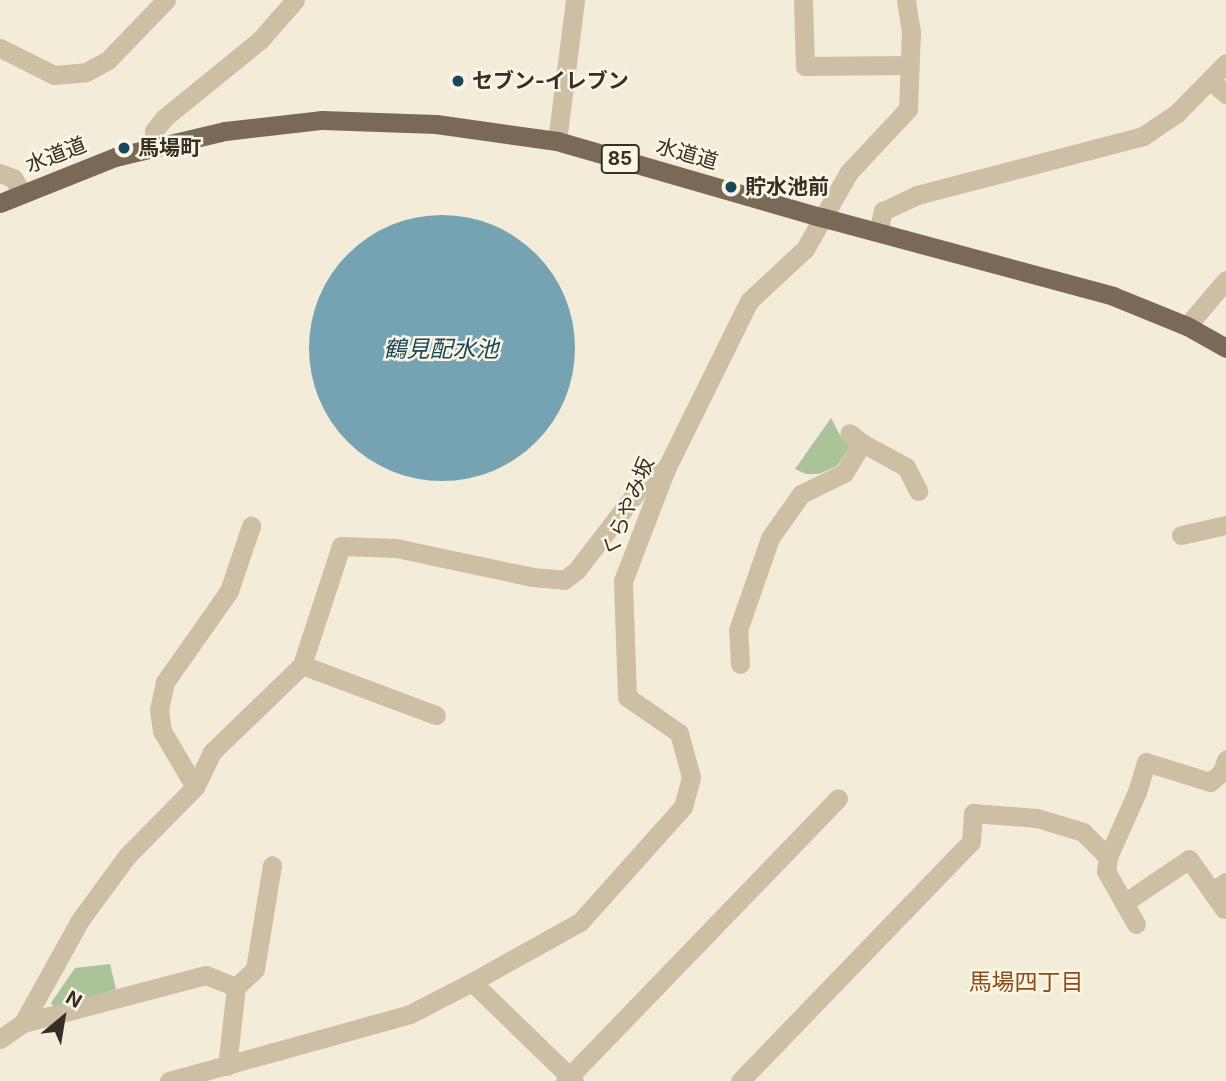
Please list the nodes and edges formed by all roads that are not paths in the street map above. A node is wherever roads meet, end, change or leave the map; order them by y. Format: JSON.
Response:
{"nodes":[{"id":1,"x":166,"y":0,"type":"edge"},
{"id":2,"x":295,"y":0,"type":"edge"},
{"id":3,"x":575,"y":0,"type":"edge"},
{"id":4,"x":803,"y":0,"type":"edge"},
{"id":5,"x":906,"y":0,"type":"edge"},
{"id":6,"x":0,"y":48,"type":"edge"},
{"id":7,"x":1226,"y":64,"type":"edge"},
{"id":8,"x":908,"y":65,"type":"junction"},
{"id":9,"x":1211,"y":81,"type":"junction"},
{"id":10,"x":1226,"y":94,"type":"edge"},
{"id":11,"x":557,"y":141,"type":"junction"},
{"id":12,"x":155,"y":145,"type":"junction"},
{"id":13,"x":0,"y":173,"type":"edge"},
{"id":14,"x":22,"y":193,"type":"junction"},
{"id":15,"x":0,"y":203,"type":"edge"},
{"id":16,"x":821,"y":217,"type":"junction"},
{"id":17,"x":878,"y":232,"type":"junction"},
{"id":18,"x":1226,"y":280,"type":"edge"},
{"id":19,"x":1187,"y":326,"type":"junction"},
{"id":20,"x":1226,"y":348,"type":"edge"},
{"id":21,"x":666,"y":469,"type":"junction"},
{"id":22,"x":918,"y":491,"type":"dead end"},
{"id":23,"x":1226,"y":525,"type":"edge"},
{"id":24,"x":251,"y":526,"type":"dead end"},
{"id":25,"x":1181,"y":535,"type":"dead end"},
{"id":26,"x":740,"y":664,"type":"dead end"},
{"id":27,"x":302,"y":665,"type":"junction"},
{"id":28,"x":436,"y":715,"type":"dead end"},
{"id":29,"x":1225,"y":768,"type":"edge"},
{"id":30,"x":195,"y":787,"type":"junction"},
{"id":31,"x":838,"y":799,"type":"dead end"},
{"id":32,"x":1108,"y":857,"type":"junction"},
{"id":33,"x":272,"y":865,"type":"dead end"},
{"id":34,"x":1219,"y":887,"type":"edge"},
{"id":35,"x":1124,"y":902,"type":"junction"},
{"id":36,"x":1224,"y":909,"type":"dead end"},
{"id":37,"x":1136,"y":924,"type":"dead end"},
{"id":38,"x":472,"y":982,"type":"junction"},
{"id":39,"x":236,"y":987,"type":"junction"},
{"id":40,"x":23,"y":1023,"type":"junction"},
{"id":41,"x":0,"y":1039,"type":"edge"},
{"id":42,"x":220,"y":1072,"type":"edge"},
{"id":43,"x":570,"y":1080,"type":"edge"},
{"id":44,"x":169,"y":1081,"type":"edge"},
{"id":45,"x":740,"y":1081,"type":"edge"}],
"edges":[{"from":1,"to":6,"type":"street"},
{"from":2,"to":12,"type":"street"},
{"from":3,"to":11,"type":"street"},
{"from":4,"to":8,"type":"street"},
{"from":5,"to":8,"type":"street","name":"くらやみ坂"},
{"from":7,"to":9,"type":"street"},
{"from":8,"to":16,"type":"street","name":"くらやみ坂"},
{"from":9,"to":10,"type":"street"},
{"from":9,"to":17,"type":"street"},
{"from":11,"to":12,"type":"main road","name":"水道道","number":"85"},
{"from":11,"to":16,"type":"main road","name":"水道道","number":"85"},
{"from":12,"to":14,"type":"main road","name":"水道道","number":"85"},
{"from":13,"to":14,"type":"street"},
{"from":14,"to":15,"type":"main road","name":"水道道","number":"85"},
{"from":16,"to":17,"type":"main road","name":"水道道","number":"85"},
{"from":16,"to":21,"type":"street","name":"くらやみ坂"},
{"from":17,"to":19,"type":"main road","name":"水道道","number":"85"},
{"from":18,"to":19,"type":"street"},
{"from":19,"to":20,"type":"main road","name":"水道道","number":"85"},
{"from":21,"to":27,"type":"street"},
{"from":21,"to":38,"type":"street","name":"くらやみ坂"},
{"from":22,"to":26,"type":"street"},
{"from":23,"to":25,"type":"street"},
{"from":24,"to":30,"type":"street"},
{"from":27,"to":28,"type":"street"},
{"from":27,"to":30,"type":"street"},
{"from":29,"to":32,"type":"street"},
{"from":30,"to":40,"type":"street"},
{"from":31,"to":43,"type":"street"},
{"from":32,"to":35,"type":"street"},
{"from":32,"to":45,"type":"street"},
{"from":33,"to":39,"type":"street"},
{"from":34,"to":35,"type":"street"},
{"from":34,"to":36,"type":"street"},
{"from":35,"to":37,"type":"street"},
{"from":38,"to":42,"type":"street"},
{"from":38,"to":43,"type":"street"},
{"from":39,"to":40,"type":"street"},
{"from":39,"to":42,"type":"street"},
{"from":40,"to":41,"type":"street"},
{"from":42,"to":44,"type":"street"}]}
